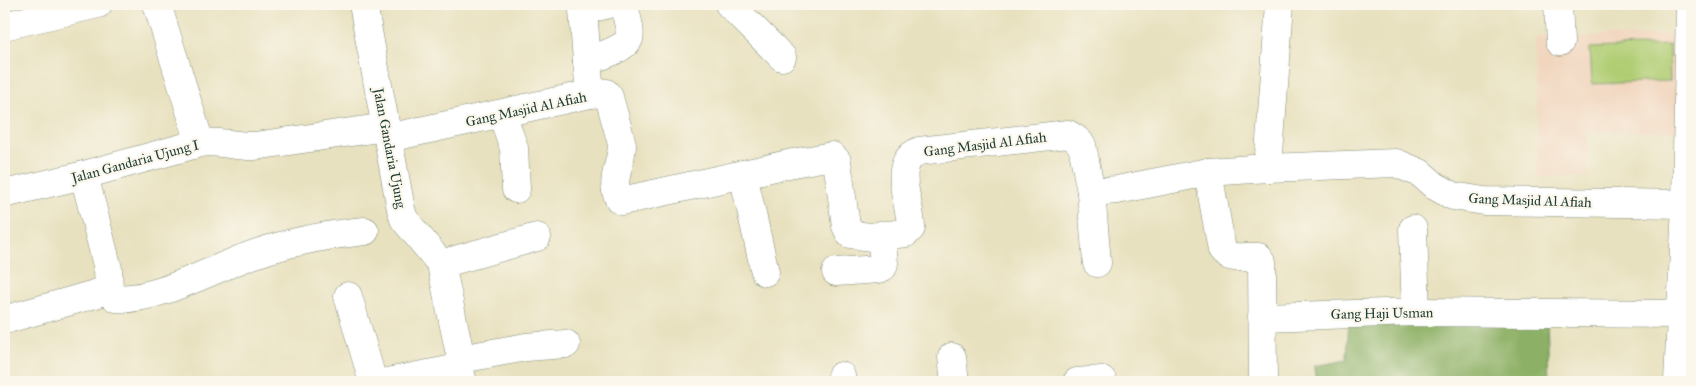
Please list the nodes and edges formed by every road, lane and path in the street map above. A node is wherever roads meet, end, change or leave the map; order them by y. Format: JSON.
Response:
{"nodes":[{"id":1,"x":98,"y":4,"type":"edge"},
{"id":2,"x":157,"y":4,"type":"edge"},
{"id":3,"x":363,"y":4,"type":"edge"},
{"id":4,"x":615,"y":4,"type":"edge"},
{"id":5,"x":729,"y":4,"type":"edge"},
{"id":6,"x":1280,"y":4,"type":"edge"},
{"id":7,"x":1558,"y":4,"type":"edge"},
{"id":8,"x":1690,"y":4,"type":"edge"},
{"id":9,"x":4,"y":26,"type":"edge"},
{"id":10,"x":1560,"y":42,"type":"dead end"},
{"id":11,"x":782,"y":57,"type":"dead end"},
{"id":12,"x":587,"y":61,"type":"junction"},
{"id":13,"x":590,"y":94,"type":"junction"},
{"id":14,"x":502,"y":114,"type":"junction"},
{"id":15,"x":387,"y":133,"type":"junction"},
{"id":16,"x":200,"y":143,"type":"junction"},
{"id":17,"x":1268,"y":168,"type":"junction"},
{"id":18,"x":1208,"y":172,"type":"junction"},
{"id":19,"x":743,"y":174,"type":"junction"},
{"id":20,"x":84,"y":175,"type":"junction"},
{"id":21,"x":516,"y":189,"type":"dead end"},
{"id":22,"x":1091,"y":192,"type":"junction"},
{"id":23,"x":4,"y":194,"type":"edge"},
{"id":24,"x":1686,"y":204,"type":"junction"},
{"id":25,"x":1414,"y":229,"type":"dead end"},
{"id":26,"x":365,"y":231,"type":"dead end"},
{"id":27,"x":881,"y":235,"type":"junction"},
{"id":28,"x":537,"y":238,"type":"dead end"},
{"id":29,"x":1097,"y":263,"type":"dead end"},
{"id":30,"x":441,"y":264,"type":"junction"},
{"id":31,"x":765,"y":272,"type":"dead end"},
{"id":32,"x":836,"y":272,"type":"dead end"},
{"id":33,"x":109,"y":290,"type":"junction"},
{"id":34,"x":348,"y":296,"type":"dead end"},
{"id":35,"x":1416,"y":312,"type":"junction"},
{"id":36,"x":1681,"y":314,"type":"junction"},
{"id":37,"x":1262,"y":317,"type":"junction"},
{"id":38,"x":4,"y":320,"type":"edge"},
{"id":39,"x":566,"y":344,"type":"dead end"},
{"id":40,"x":1686,"y":345,"type":"edge"},
{"id":41,"x":461,"y":370,"type":"edge"},
{"id":42,"x":373,"y":382,"type":"edge"},
{"id":43,"x":387,"y":382,"type":"edge"},
{"id":44,"x":1263,"y":382,"type":"edge"},
{"id":45,"x":1678,"y":382,"type":"edge"}],
"edges":[{"from":1,"to":9,"type":"street"},
{"from":2,"to":16,"type":"street"},
{"from":3,"to":15,"type":"street","name":"Jalan Gandaria Ujung"},
{"from":4,"to":12,"type":"street"},
{"from":4,"to":12,"type":"street"},
{"from":5,"to":11,"type":"street"},
{"from":6,"to":17,"type":"street"},
{"from":7,"to":10,"type":"street"},
{"from":8,"to":24,"type":"street"},
{"from":12,"to":13,"type":"street"},
{"from":13,"to":14,"type":"street","name":"Gang Masjid Al Afiah"},
{"from":13,"to":19,"type":"street","name":"Gang Masjid Al Afiah"},
{"from":14,"to":15,"type":"street","name":"Gang Masjid Al Afiah"},
{"from":14,"to":21,"type":"street"},
{"from":15,"to":16,"type":"street","name":"Jalan Gandaria Ujung I"},
{"from":15,"to":30,"type":"street","name":"Jalan Gandaria Ujung"},
{"from":16,"to":20,"type":"street","name":"Jalan Gandaria Ujung I"},
{"from":17,"to":18,"type":"street","name":"Gang Masjid Al Afiah"},
{"from":17,"to":24,"type":"street","name":"Gang Masjid Al Afiah"},
{"from":18,"to":22,"type":"street","name":"Gang Masjid Al Afiah"},
{"from":18,"to":37,"type":"street"},
{"from":19,"to":27,"type":"street","name":"Gang Masjid Al Afiah"},
{"from":19,"to":31,"type":"street"},
{"from":20,"to":23,"type":"street","name":"Jalan Gandaria Ujung I"},
{"from":20,"to":33,"type":"street"},
{"from":22,"to":27,"type":"street","name":"Gang Masjid Al Afiah"},
{"from":22,"to":29,"type":"street"},
{"from":24,"to":36,"type":"street"},
{"from":25,"to":35,"type":"street"},
{"from":26,"to":33,"type":"street"},
{"from":27,"to":32,"type":"street"},
{"from":28,"to":30,"type":"street"},
{"from":30,"to":41,"type":"street","name":"Jalan Gandaria Ujung"},
{"from":33,"to":38,"type":"street"},
{"from":34,"to":42,"type":"street"},
{"from":35,"to":36,"type":"street","name":"Gang Haji Usman"},
{"from":35,"to":37,"type":"street","name":"Gang Haji Usman"},
{"from":36,"to":40,"type":"street"},
{"from":37,"to":44,"type":"street"},
{"from":39,"to":41,"type":"street"},
{"from":40,"to":45,"type":"street"},
{"from":41,"to":43,"type":"street"}]}
